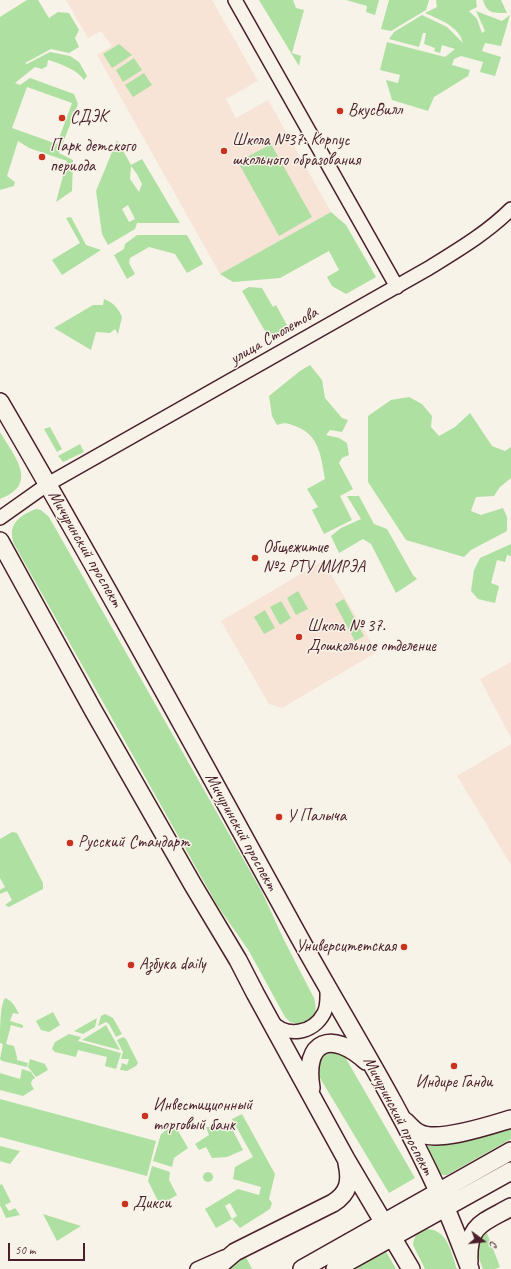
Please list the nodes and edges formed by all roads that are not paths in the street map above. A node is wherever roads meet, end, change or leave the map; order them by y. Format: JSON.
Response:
{"nodes":[{"id":1,"x":235,"y":0,"type":"edge"},
{"id":2,"x":511,"y":210,"type":"edge"},
{"id":3,"x":396,"y":287,"type":"junction"},
{"id":4,"x":0,"y":402,"type":"edge"},
{"id":5,"x":48,"y":484,"type":"junction"},
{"id":6,"x":0,"y":518,"type":"edge"},
{"id":7,"x":0,"y":541,"type":"edge"},
{"id":8,"x":327,"y":988,"type":"junction"},
{"id":9,"x":271,"y":1021,"type":"junction"},
{"id":10,"x":372,"y":1066,"type":"junction"},
{"id":11,"x":312,"y":1095,"type":"junction"},
{"id":12,"x":400,"y":1117,"type":"junction"},
{"id":13,"x":511,"y":1119,"type":"edge"},
{"id":14,"x":511,"y":1151,"type":"edge"},
{"id":15,"x":346,"y":1159,"type":"junction"},
{"id":16,"x":511,"y":1171,"type":"edge"},
{"id":17,"x":438,"y":1191,"type":"junction"},
{"id":18,"x":445,"y":1207,"type":"junction"},
{"id":19,"x":511,"y":1207,"type":"edge"},
{"id":20,"x":381,"y":1219,"type":"junction"},
{"id":21,"x":395,"y":1243,"type":"junction"},
{"id":22,"x":235,"y":1252,"type":"junction"},
{"id":23,"x":469,"y":1268,"type":"edge"},
{"id":24,"x":198,"y":1269,"type":"edge"},
{"id":25,"x":215,"y":1269,"type":"edge"},
{"id":26,"x":302,"y":1269,"type":"edge"},
{"id":27,"x":335,"y":1269,"type":"edge"},
{"id":28,"x":404,"y":1269,"type":"edge"},
{"id":29,"x":411,"y":1269,"type":"edge"}],
"edges":[{"from":1,"to":3,"type":"street"},
{"from":2,"to":3,"type":"street","name":"улица Столетова"},
{"from":3,"to":5,"type":"street","name":"улица Столетова"},
{"from":4,"to":5,"type":"main road","name":"Мичуринский проспект"},
{"from":5,"to":6,"type":"street","name":"улица Столетова"},
{"from":5,"to":8,"type":"main road","name":"Мичуринский проспект"},
{"from":7,"to":9,"type":"main road"},
{"from":8,"to":9,"type":"street"},
{"from":8,"to":10,"type":"main road","name":"Мичуринский проспект"},
{"from":9,"to":11,"type":"main road"},
{"from":10,"to":11,"type":"main road"},
{"from":10,"to":12,"type":"main road","name":"Мичуринский проспект"},
{"from":11,"to":15,"type":"main road"},
{"from":12,"to":13,"type":"main road"},
{"from":12,"to":17,"type":"main road","name":"Мичуринский проспект"},
{"from":14,"to":17,"type":"main road"},
{"from":15,"to":20,"type":"main road"},
{"from":15,"to":22,"type":"main road"},
{"from":16,"to":18,"type":"main road"},
{"from":17,"to":18,"type":"main road","name":"Мичуринский проспект"},
{"from":17,"to":20,"type":"main road"},
{"from":18,"to":21,"type":"main road"},
{"from":18,"to":23,"type":"main road","name":"Мичуринский проспект"},
{"from":19,"to":23,"type":"main road"},
{"from":20,"to":21,"type":"main road"},
{"from":20,"to":26,"type":"main road"},
{"from":21,"to":27,"type":"main road"},
{"from":21,"to":28,"type":"main road"},
{"from":21,"to":29,"type":"main road"},
{"from":22,"to":24,"type":"street"},
{"from":22,"to":25,"type":"main road"}]}
